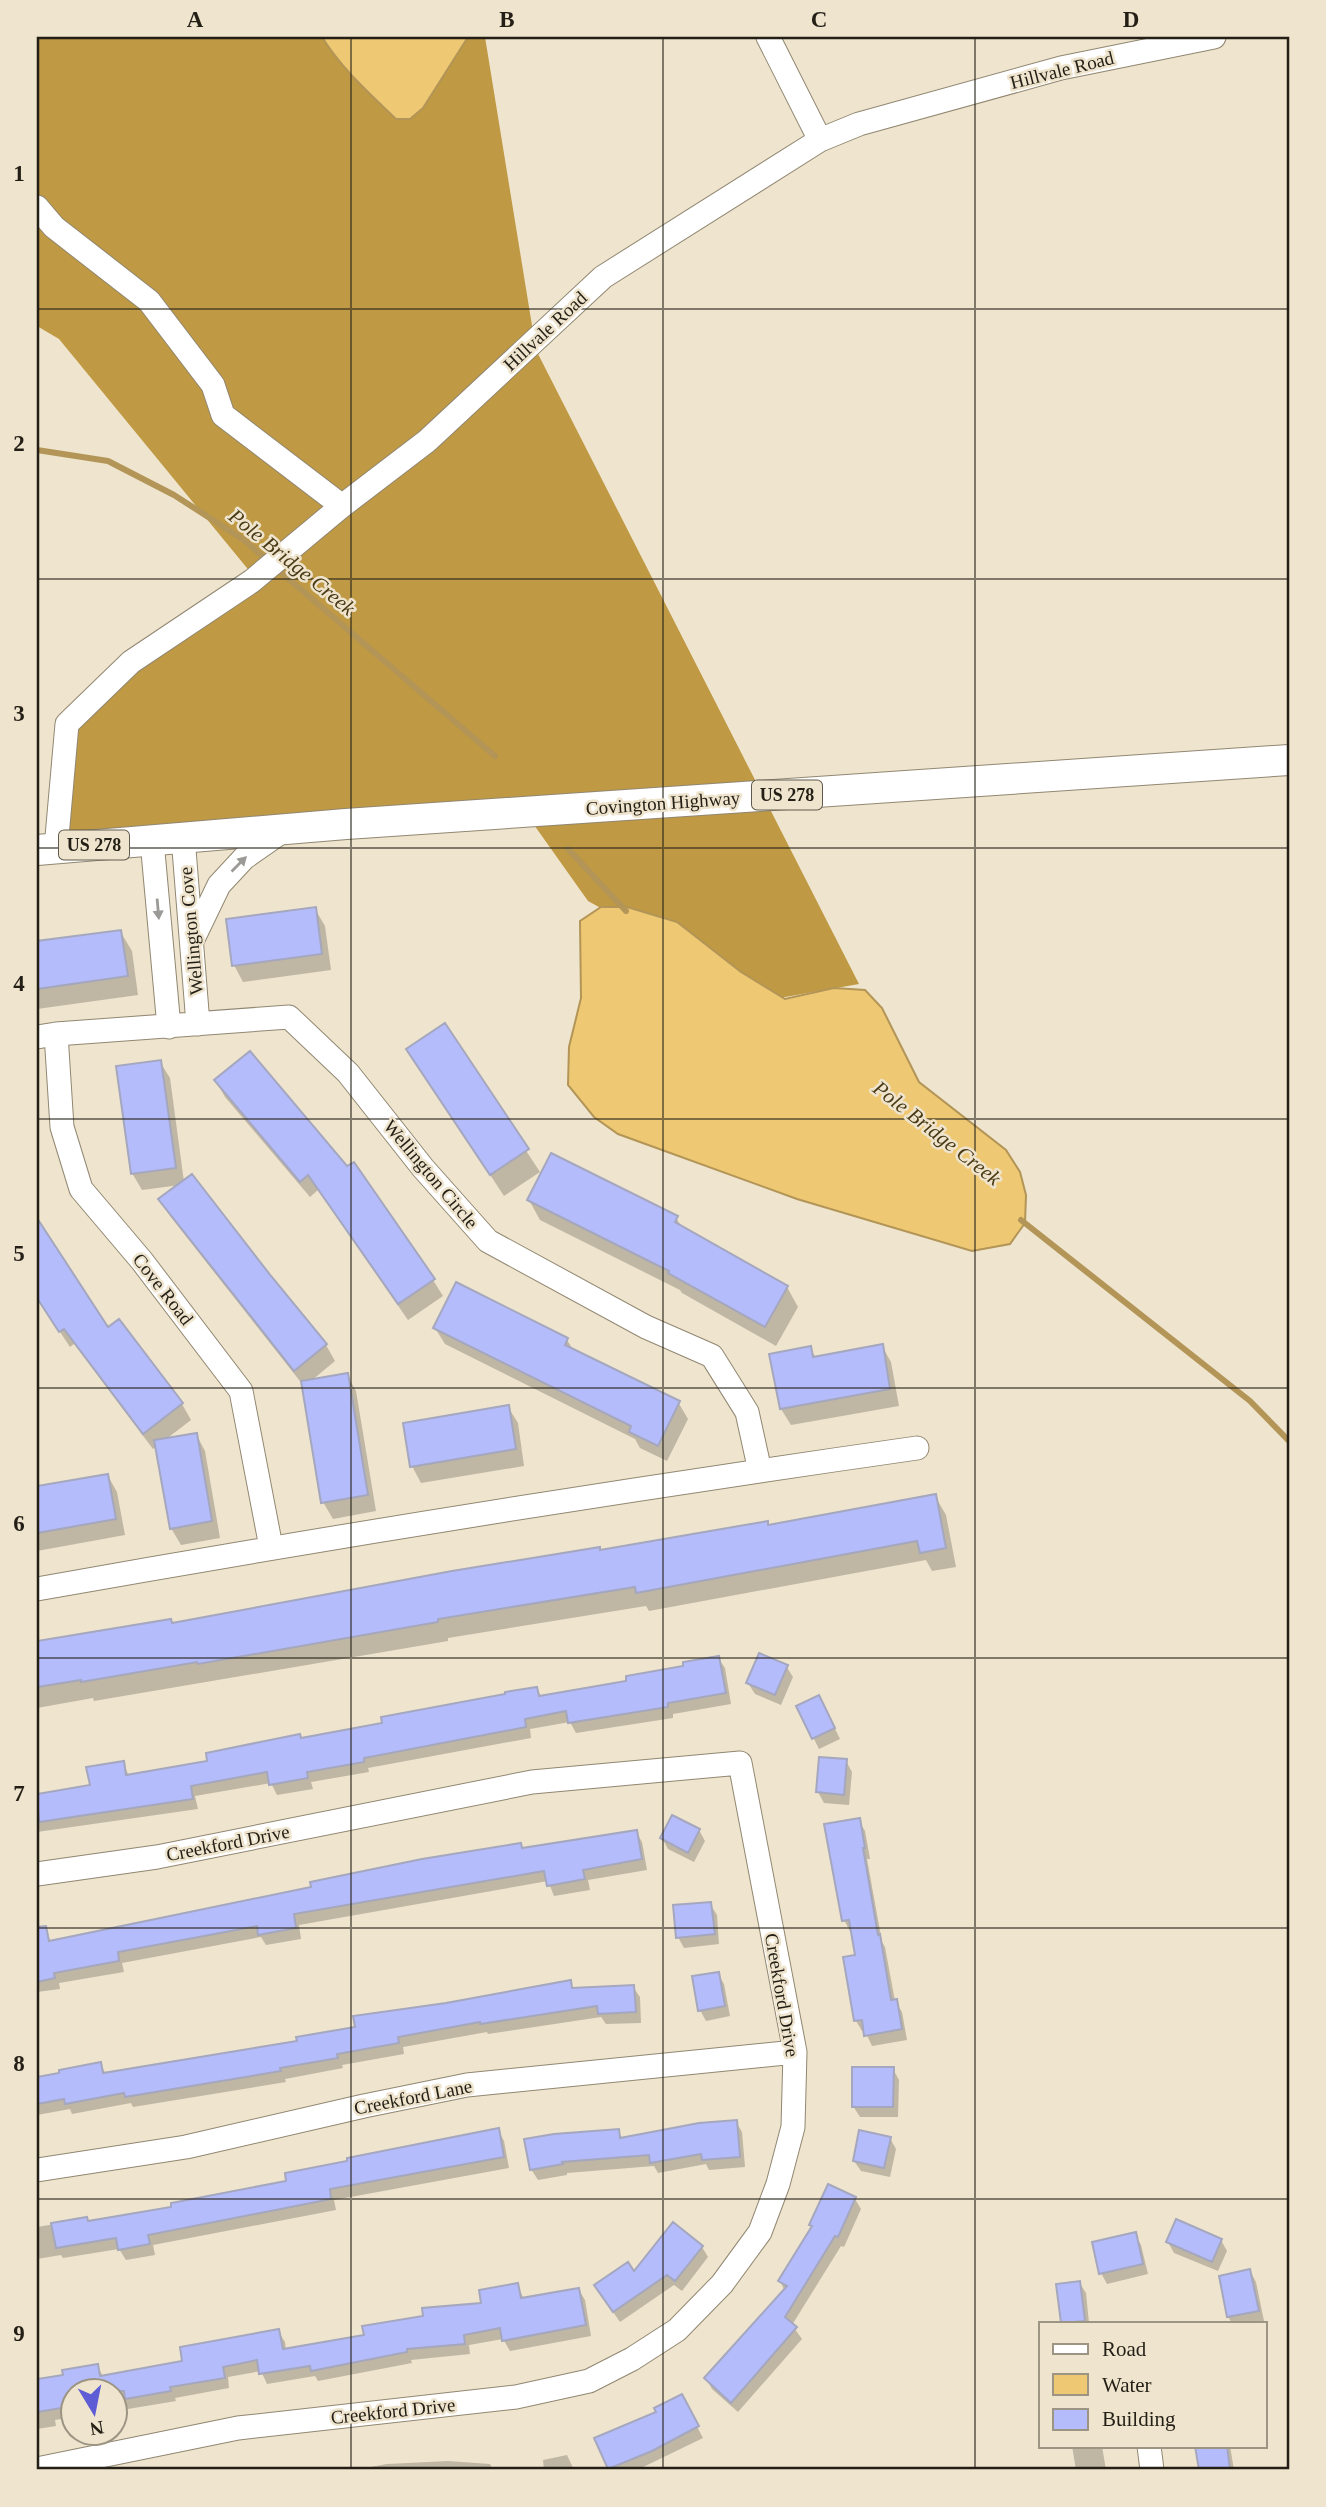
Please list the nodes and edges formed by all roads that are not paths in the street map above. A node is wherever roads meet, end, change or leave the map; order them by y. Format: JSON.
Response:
{"nodes":[{"id":1,"x":768,"y":37,"type":"edge"},
{"id":2,"x":1214,"y":37,"type":"edge"},
{"id":3,"x":820,"y":141,"type":"junction"},
{"id":4,"x":37,"y":206,"type":"edge"},
{"id":5,"x":342,"y":506,"type":"junction"},
{"id":6,"x":1289,"y":760,"type":"edge"},
{"id":7,"x":284,"y":830,"type":"junction"},
{"id":8,"x":183,"y":838,"type":"junction"},
{"id":9,"x":152,"y":841,"type":"junction"},
{"id":10,"x":46,"y":849,"type":"edge"},
{"id":11,"x":192,"y":942,"type":"junction"},
{"id":12,"x":198,"y":1024,"type":"junction"},
{"id":13,"x":169,"y":1027,"type":"junction"},
{"id":14,"x":47,"y":1035,"type":"edge"},
{"id":15,"x":917,"y":1448,"type":"dead end"},
{"id":16,"x":760,"y":1471,"type":"junction"},
{"id":17,"x":271,"y":1547,"type":"junction"},
{"id":18,"x":37,"y":1589,"type":"edge"},
{"id":19,"x":37,"y":1874,"type":"edge"},
{"id":20,"x":795,"y":2052,"type":"junction"},
{"id":21,"x":37,"y":2170,"type":"edge"},
{"id":22,"x":1149,"y":2448,"type":"edge"},
{"id":23,"x":37,"y":2469,"type":"edge"},
{"id":24,"x":1152,"y":2470,"type":"edge"}],
"edges":[{"from":1,"to":3,"type":"street"},
{"from":2,"to":3,"type":"street","name":"Hillvale Road"},
{"from":3,"to":5,"type":"street","name":"Hillvale Road"},
{"from":4,"to":5,"type":"street"},
{"from":5,"to":10,"type":"street","name":"Hillvale Road"},
{"from":6,"to":7,"type":"main road","name":"Covington Highway","number":"US 278"},
{"from":7,"to":8,"type":"main road","name":"Covington Highway","number":"US 278"},
{"from":11,"to":7,"type":"street","one_way":true},
{"from":8,"to":9,"type":"main road","name":"Covington Highway","number":"US 278"},
{"from":8,"to":11,"type":"street","name":"Wellington Cove"},
{"from":9,"to":10,"type":"main road","name":"Covington Highway","number":"US 278"},
{"from":9,"to":13,"type":"street","name":"Wellington Cove","one_way":true},
{"from":11,"to":12,"type":"street","name":"Wellington Cove"},
{"from":12,"to":13,"type":"street","name":"Wellington Circle"},
{"from":12,"to":16,"type":"street","name":"Wellington Circle"},
{"from":13,"to":14,"type":"street","name":"Wellington Circle"},
{"from":14,"to":17,"type":"street","name":"Cove Road"},
{"from":15,"to":16,"type":"street"},
{"from":16,"to":17,"type":"street"},
{"from":17,"to":18,"type":"street"},
{"from":19,"to":20,"type":"street","name":"Creekford Drive"},
{"from":20,"to":21,"type":"street","name":"Creekford Lane"},
{"from":20,"to":23,"type":"street","name":"Creekford Drive"},
{"from":22,"to":24,"type":"street"}]}
